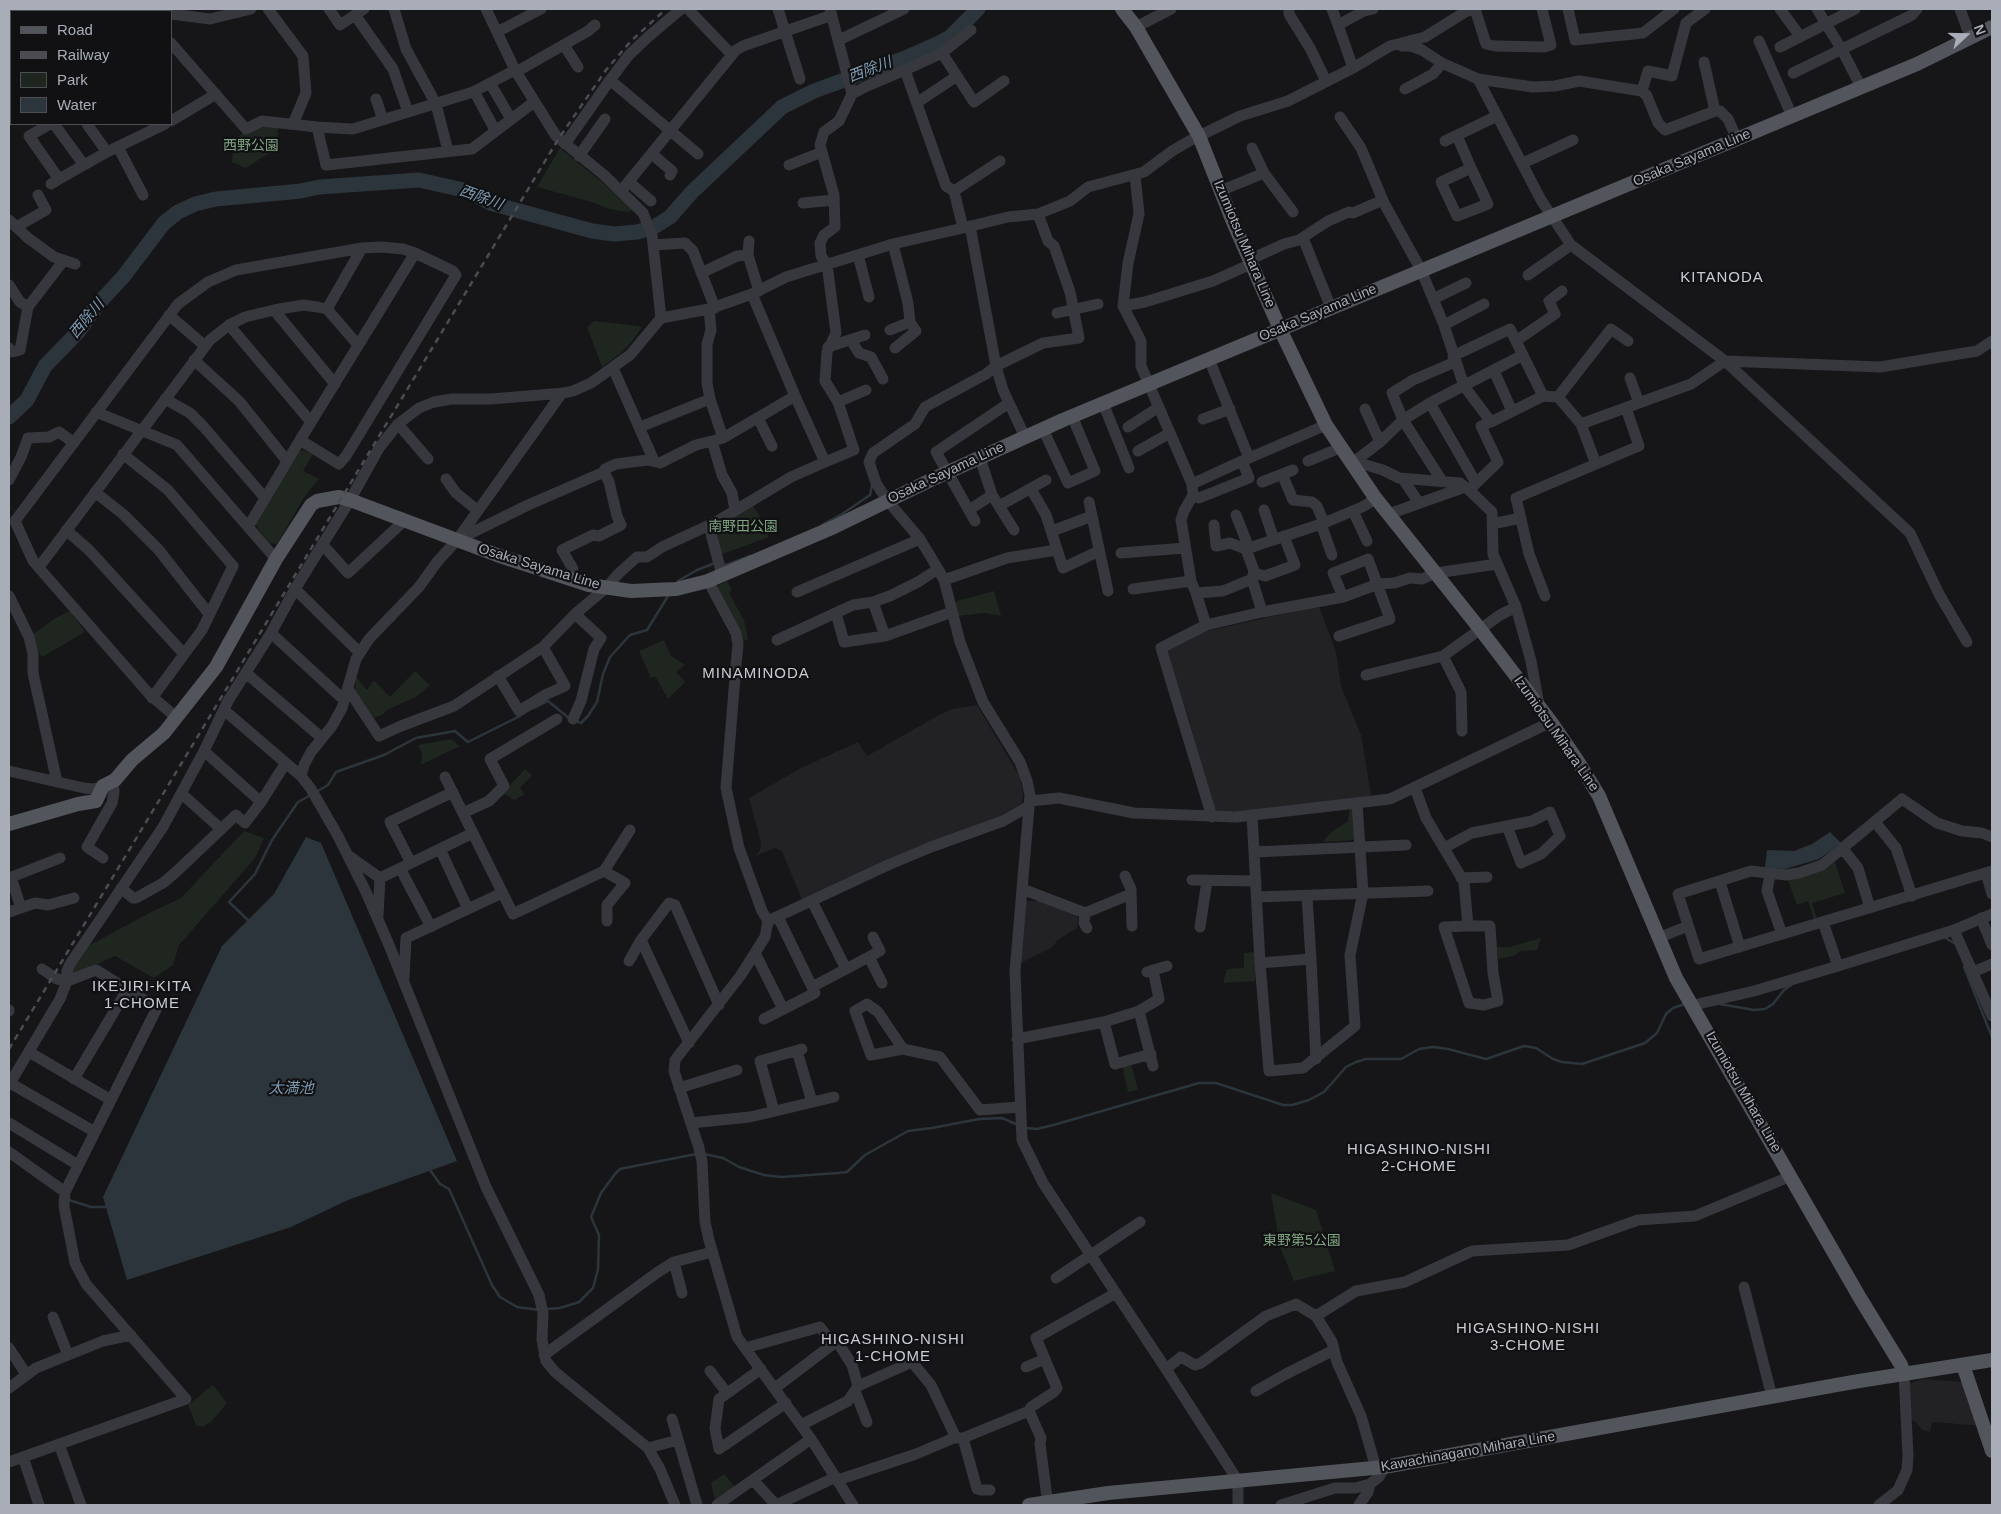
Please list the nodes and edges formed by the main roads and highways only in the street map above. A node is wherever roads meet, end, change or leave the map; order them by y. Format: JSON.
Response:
{"nodes":[{"id":1,"x":1122,"y":9,"type":"edge"},
{"id":2,"x":1992,"y":27,"type":"edge"},
{"id":3,"x":1280,"y":329,"type":"junction"},
{"id":4,"x":9,"y":824,"type":"edge"},
{"id":5,"x":1992,"y":1360,"type":"edge"},
{"id":6,"x":1963,"y":1365,"type":"junction"},
{"id":7,"x":1904,"y":1374,"type":"junction"},
{"id":8,"x":1992,"y":1451,"type":"edge"},
{"id":9,"x":1048,"y":1504,"type":"edge"},
{"id":10,"x":1029,"y":1505,"type":"edge"}],
"edges":[{"from":1,"to":3,"type":"main road","name":"Izumiotsu Mihara Line"},
{"from":2,"to":3,"type":"main road","name":"Osaka Sayama Line"},
{"from":3,"to":4,"type":"main road","name":"Osaka Sayama Line"},
{"from":3,"to":7,"type":"main road","name":"Izumiotsu Mihara Line"},
{"from":5,"to":6,"type":"main road"},
{"from":6,"to":7,"type":"main road"},
{"from":6,"to":8,"type":"main road"},
{"from":7,"to":9,"type":"main road","name":"Kawachinagano Mihara Line"},
{"from":9,"to":10,"type":"main road","name":"Kawachinagano Mihara Line"}]}
